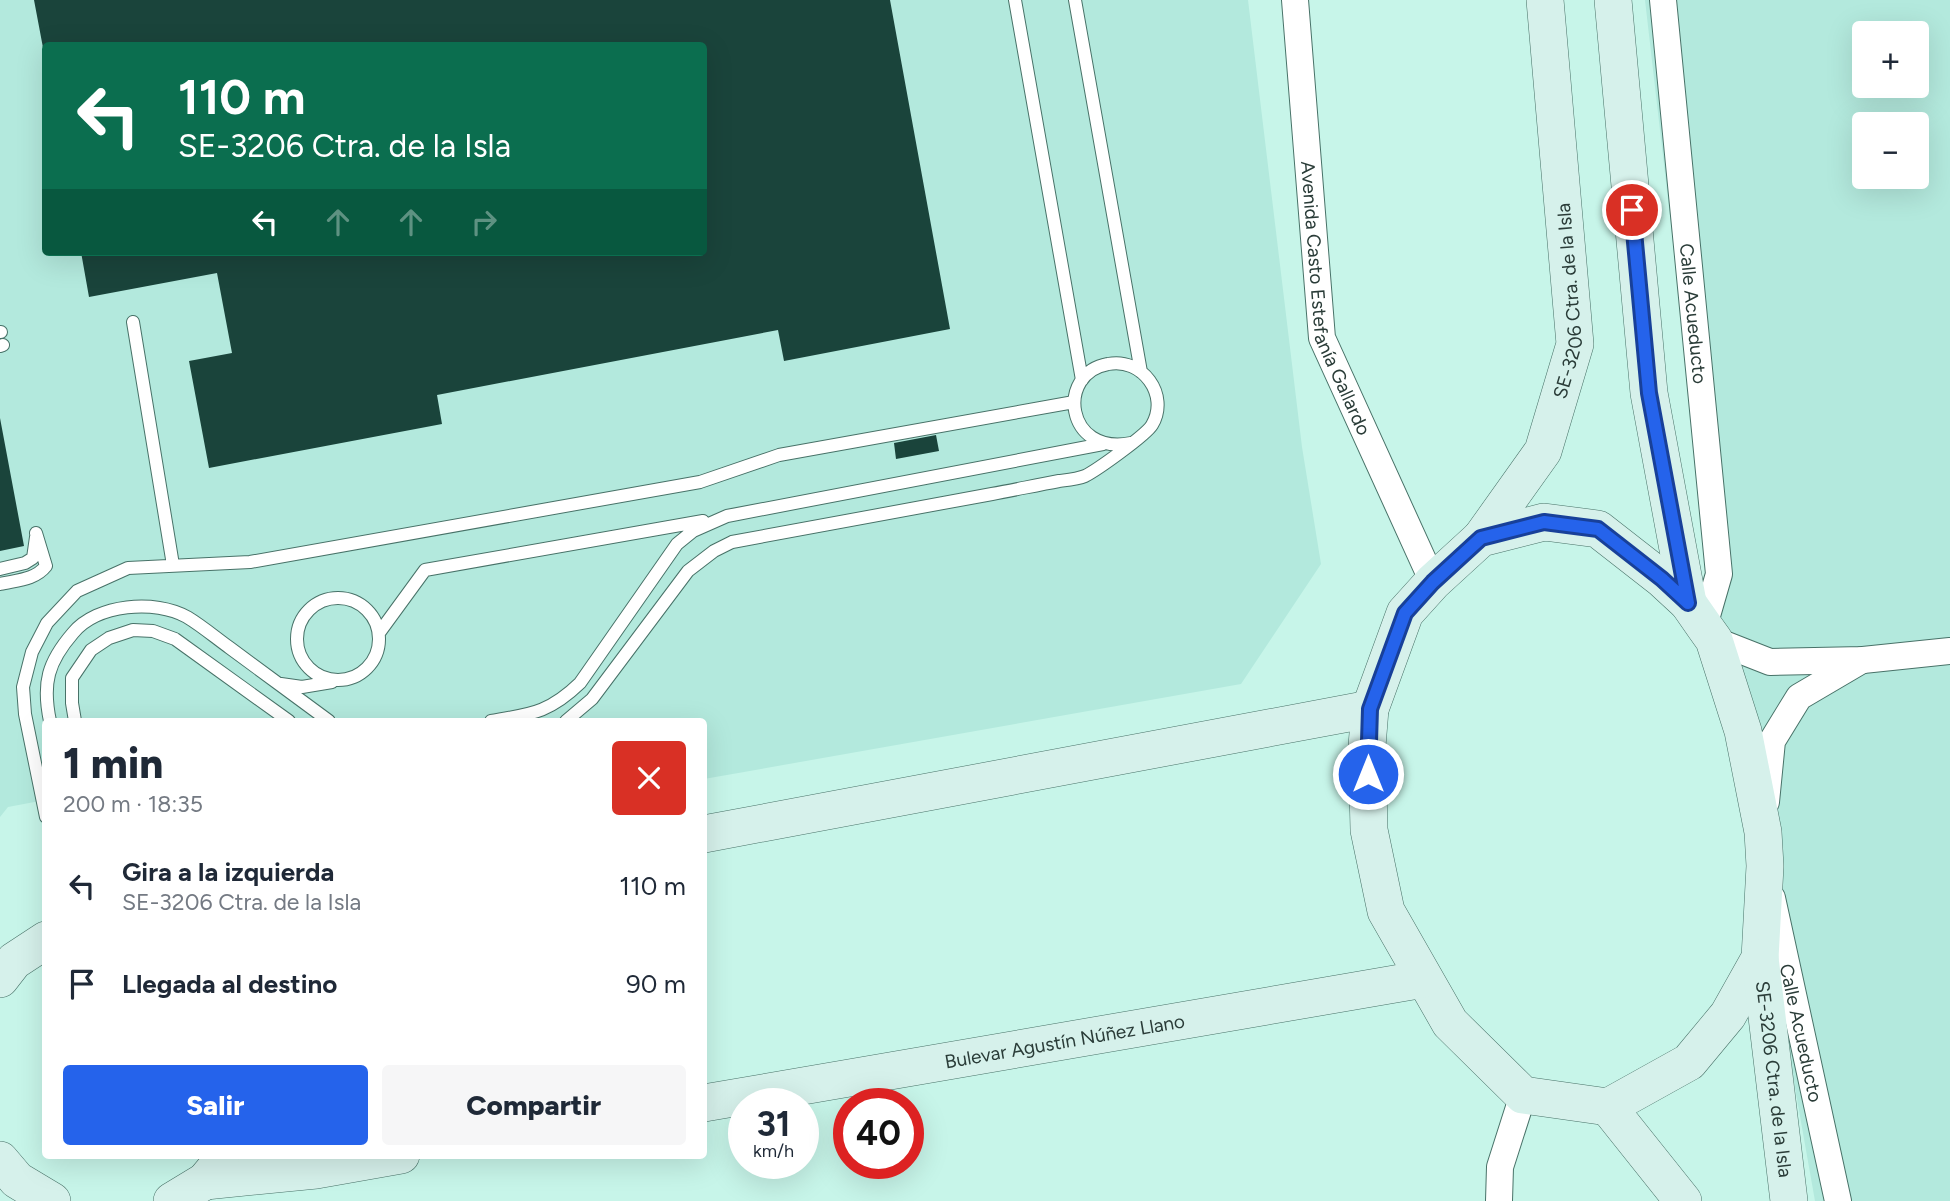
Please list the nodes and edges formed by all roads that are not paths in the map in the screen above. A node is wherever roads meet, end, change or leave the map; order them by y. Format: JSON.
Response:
{"nodes":[{"id":1,"x":1015,"y":0,"type":"edge"},
{"id":2,"x":1075,"y":0,"type":"edge"},
{"id":3,"x":1295,"y":0,"type":"edge"},
{"id":4,"x":1545,"y":0,"type":"edge"},
{"id":5,"x":1613,"y":0,"type":"edge"},
{"id":6,"x":1663,"y":0,"type":"edge"},
{"id":7,"x":133,"y":322,"type":"dead end"},
{"id":8,"x":1142,"y":372,"type":"junction"},
{"id":9,"x":1082,"y":380,"type":"junction"},
{"id":10,"x":1074,"y":401,"type":"junction"},
{"id":11,"x":1131,"y":443,"type":"junction"},
{"id":12,"x":1103,"y":444,"type":"junction"},
{"id":13,"x":727,"y":516,"type":"junction"},
{"id":14,"x":1481,"y":538,"type":"junction"},
{"id":15,"x":173,"y":565,"type":"junction"},
{"id":16,"x":0,"y":569,"type":"edge"},
{"id":17,"x":1433,"y":582,"type":"junction"},
{"id":18,"x":0,"y":583,"type":"edge"},
{"id":19,"x":1702,"y":623,"type":"junction"},
{"id":20,"x":379,"y":633,"type":"junction"},
{"id":21,"x":1950,"y":651,"type":"edge"},
{"id":22,"x":1863,"y":660,"type":"junction"},
{"id":23,"x":338,"y":681,"type":"junction"},
{"id":24,"x":277,"y":683,"type":"junction"},
{"id":25,"x":1370,"y":709,"type":"junction"},
{"id":26,"x":49,"y":718,"type":"edge"},
{"id":27,"x":74,"y":718,"type":"edge"},
{"id":28,"x":285,"y":718,"type":"edge"},
{"id":29,"x":325,"y":718,"type":"edge"},
{"id":30,"x":507,"y":718,"type":"edge"},
{"id":31,"x":570,"y":718,"type":"edge"},
{"id":32,"x":42,"y":797,"type":"edge"},
{"id":33,"x":707,"y":833,"type":"edge"},
{"id":34,"x":1764,"y":849,"type":"junction"},
{"id":35,"x":42,"y":943,"type":"edge"},
{"id":36,"x":1760,"y":958,"type":"junction"},
{"id":37,"x":5,"y":968,"type":"edge"},
{"id":38,"x":1424,"y":979,"type":"junction"},
{"id":39,"x":1523,"y":1095,"type":"junction"},
{"id":40,"x":707,"y":1102,"type":"edge"},
{"id":41,"x":1608,"y":1107,"type":"junction"},
{"id":42,"x":378,"y":1159,"type":"edge"},
{"id":43,"x":0,"y":1160,"type":"edge"},
{"id":44,"x":216,"y":1168,"type":"edge"},
{"id":45,"x":52,"y":1201,"type":"edge"},
{"id":46,"x":172,"y":1201,"type":"edge"},
{"id":47,"x":1499,"y":1201,"type":"edge"},
{"id":48,"x":1683,"y":1201,"type":"edge"},
{"id":49,"x":1789,"y":1201,"type":"edge"},
{"id":50,"x":1838,"y":1201,"type":"edge"}],
"edges":[{"from":1,"to":9,"type":"lane"},
{"from":2,"to":8,"type":"lane"},
{"from":3,"to":17,"type":"street","name":"Avenida Casto Estefanía Gallardo"},
{"from":4,"to":14,"type":"street","name":"SE-3206 Ctra. de la Isla"},
{"from":5,"to":19,"type":"street","name":"SE-3206 Ctra. de la Isla"},
{"from":6,"to":19,"type":"street","name":"Calle Acueducto"},
{"from":7,"to":15,"type":"lane"},
{"from":8,"to":9,"type":"lane"},
{"from":8,"to":11,"type":"lane"},
{"from":9,"to":10,"type":"lane"},
{"from":10,"to":12,"type":"lane"},
{"from":10,"to":15,"type":"lane"},
{"from":11,"to":12,"type":"lane"},
{"from":11,"to":31,"type":"lane"},
{"from":12,"to":13,"type":"lane"},
{"from":13,"to":20,"type":"lane"},
{"from":13,"to":30,"type":"lane"},
{"from":14,"to":17,"type":"street","name":"SE-3206 Ctra. de la Isla"},
{"from":14,"to":19,"type":"street","name":"SE-3206 Ctra. de la Isla"},
{"from":15,"to":32,"type":"lane"},
{"from":16,"to":18,"type":"lane"},
{"from":17,"to":25,"type":"street","name":"SE-3206 Ctra. de la Isla"},
{"from":19,"to":22,"type":"street"},
{"from":19,"to":34,"type":"street","name":"SE-3206 Ctra. de la Isla"},
{"from":20,"to":23,"type":"lane"},
{"from":20,"to":23,"type":"lane"},
{"from":21,"to":22,"type":"street"},
{"from":22,"to":34,"type":"street","name":"Calle Acueducto"},
{"from":23,"to":24,"type":"lane"},
{"from":24,"to":26,"type":"lane"},
{"from":24,"to":29,"type":"lane"},
{"from":25,"to":33,"type":"street"},
{"from":25,"to":38,"type":"street","name":"SE-3206 Ctra. de la Isla"},
{"from":27,"to":28,"type":"lane"},
{"from":34,"to":36,"type":"street","name":"SE-3206 Ctra. de la Isla"},
{"from":34,"to":50,"type":"street","name":"Calle Acueducto"},
{"from":35,"to":37,"type":"street"},
{"from":36,"to":41,"type":"street","name":"SE-3206 Ctra. de la Isla"},
{"from":36,"to":49,"type":"street","name":"SE-3206 Ctra. de la Isla"},
{"from":38,"to":39,"type":"street","name":"SE-3206 Ctra. de la Isla"},
{"from":38,"to":40,"type":"street","name":"Bulevar Agustín Núñez Llano"},
{"from":39,"to":41,"type":"street"},
{"from":39,"to":47,"type":"street"},
{"from":41,"to":48,"type":"street"},
{"from":42,"to":44,"type":"street"},
{"from":43,"to":45,"type":"street"},
{"from":44,"to":46,"type":"street"}]}
